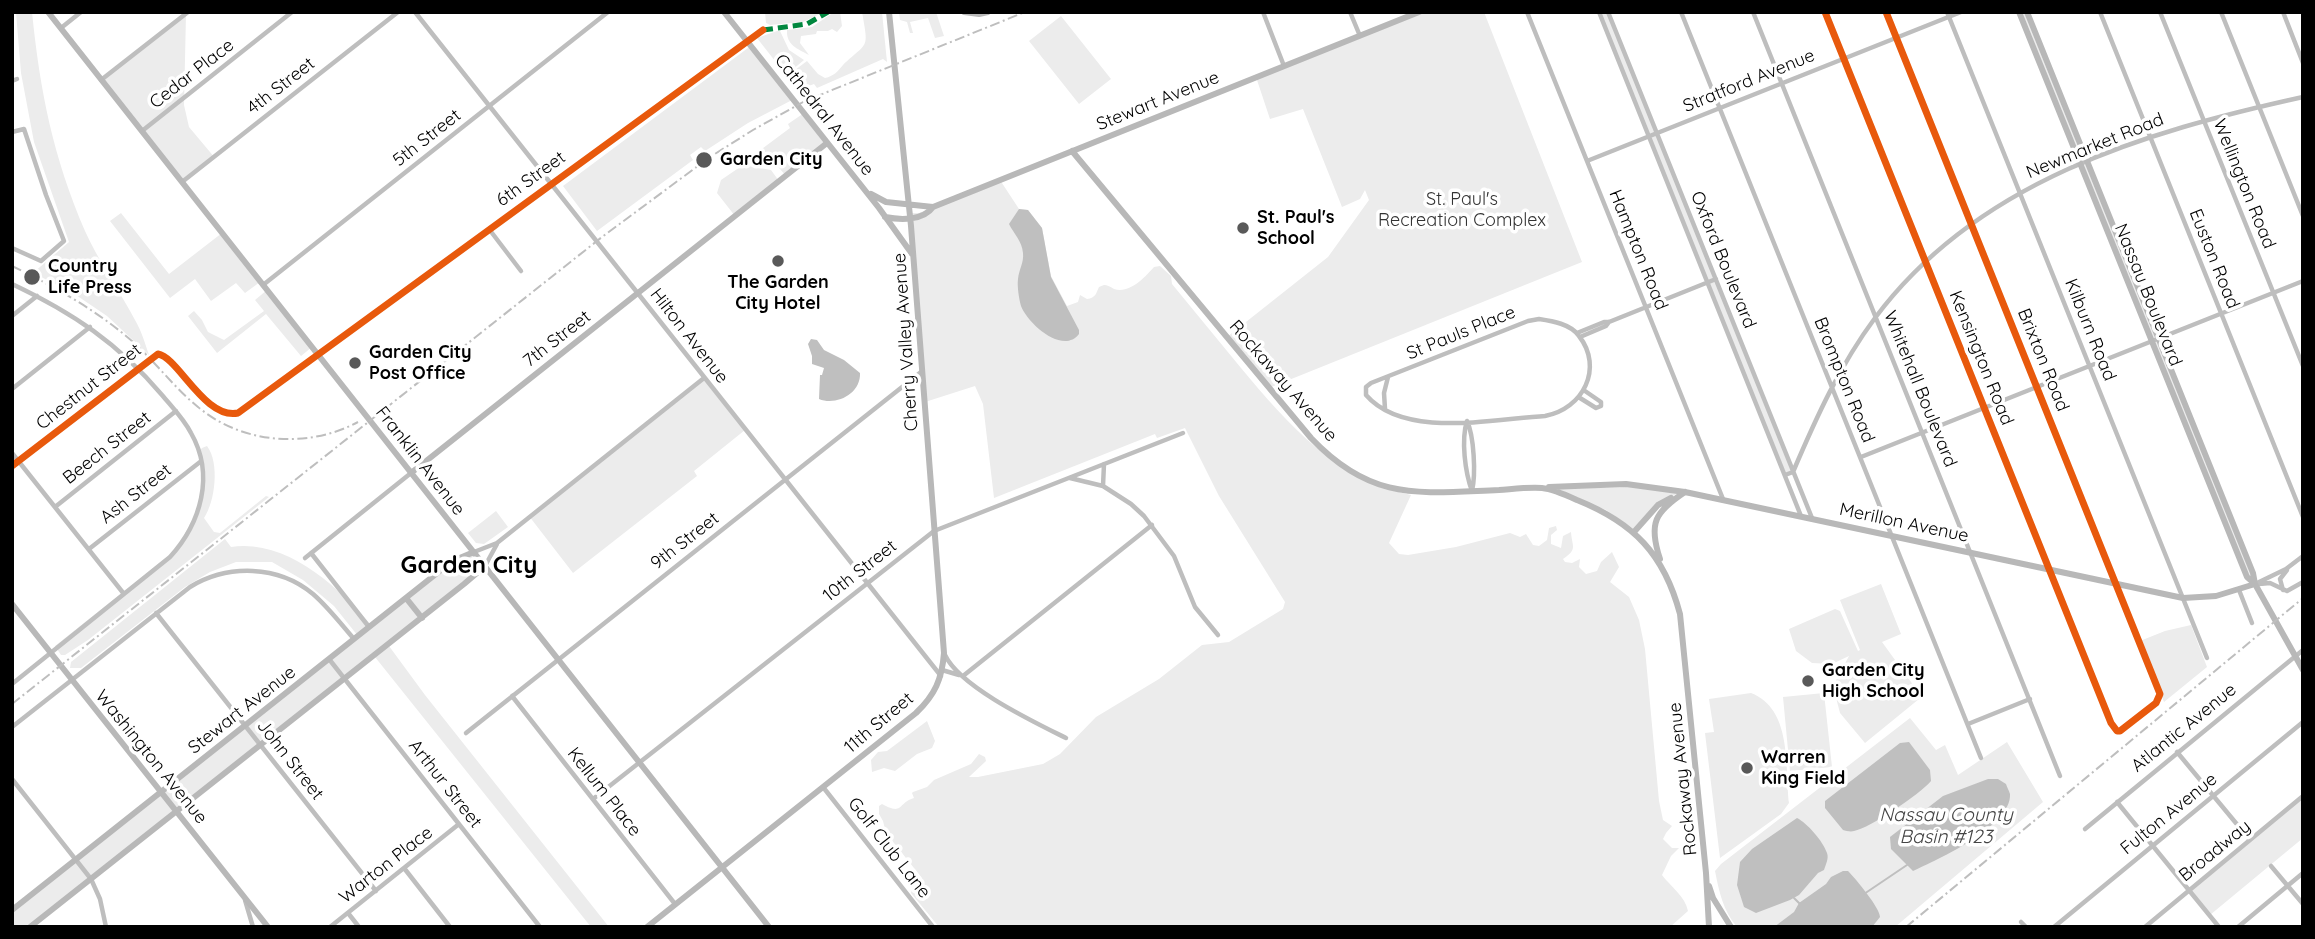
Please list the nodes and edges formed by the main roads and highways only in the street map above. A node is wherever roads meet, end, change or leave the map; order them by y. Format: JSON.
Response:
{"nodes":[{"id":1,"x":48,"y":12,"type":"edge"},
{"id":2,"x":724,"y":12,"type":"edge"},
{"id":3,"x":888,"y":12,"type":"edge"},
{"id":4,"x":964,"y":12,"type":"edge"},
{"id":5,"x":988,"y":12,"type":"edge"},
{"id":6,"x":1419,"y":12,"type":"edge"},
{"id":7,"x":2020,"y":12,"type":"edge"},
{"id":8,"x":2027,"y":12,"type":"edge"},
{"id":9,"x":827,"y":143,"type":"junction"},
{"id":10,"x":1072,"y":151,"type":"junction"},
{"id":11,"x":2084,"y":162,"type":"junction"},
{"id":12,"x":864,"y":189,"type":"junction"},
{"id":13,"x":908,"y":205,"type":"junction"},
{"id":14,"x":933,"y":207,"type":"junction"},
{"id":15,"x":885,"y":217,"type":"junction"},
{"id":16,"x":910,"y":218,"type":"junction"},
{"id":17,"x":913,"y":256,"type":"junction"},
{"id":18,"x":411,"y":473,"type":"junction"},
{"id":19,"x":1544,"y":488,"type":"junction"},
{"id":20,"x":1685,"y":492,"type":"junction"},
{"id":21,"x":1634,"y":532,"type":"junction"},
{"id":22,"x":474,"y":552,"type":"junction"},
{"id":23,"x":485,"y":566,"type":"junction"},
{"id":24,"x":1662,"y":568,"type":"junction"},
{"id":25,"x":2255,"y":584,"type":"junction"},
{"id":26,"x":406,"y":598,"type":"junction"},
{"id":27,"x":12,"y":604,"type":"edge"},
{"id":28,"x":422,"y":618,"type":"junction"},
{"id":29,"x":2301,"y":654,"type":"edge"},
{"id":30,"x":2303,"y":670,"type":"edge"},
{"id":31,"x":942,"y":673,"type":"joint"},
{"id":32,"x":162,"y":792,"type":"junction"},
{"id":33,"x":177,"y":811,"type":"junction"},
{"id":34,"x":722,"y":866,"type":"junction"},
{"id":35,"x":1707,"y":879,"type":"junction"},
{"id":36,"x":12,"y":910,"type":"edge"},
{"id":37,"x":30,"y":927,"type":"edge"},
{"id":38,"x":268,"y":927,"type":"edge"},
{"id":39,"x":647,"y":927,"type":"edge"},
{"id":40,"x":769,"y":927,"type":"edge"},
{"id":41,"x":1711,"y":927,"type":"edge"},
{"id":42,"x":1731,"y":927,"type":"edge"}],
"edges":[{"from":1,"to":18,"type":"main road","name":"Franklin Avenue"},
{"from":2,"to":9,"type":"main road","name":"Cathedral Avenue"},
{"from":3,"to":13,"type":"main road","name":"Cherry Valley Avenue"},
{"from":4,"to":5,"type":"main road"},
{"from":6,"to":10,"type":"main road","name":"Stewart Avenue"},
{"from":7,"to":11,"type":"main road","name":"Nassau Boulevard"},
{"from":8,"to":11,"type":"main road","name":"Nassau Boulevard"},
{"from":9,"to":12,"type":"main road","name":"Cathedral Avenue"},
{"from":9,"to":18,"type":"main road","name":"7th Street"},
{"from":10,"to":14,"type":"main road","name":"Stewart Avenue"},
{"from":10,"to":19,"type":"main road","name":"Rockaway Avenue"},
{"from":11,"to":25,"type":"main road","name":"Nassau Boulevard"},
{"from":12,"to":13,"type":"main road"},
{"from":12,"to":15,"type":"main road","name":"Cathedral Avenue"},
{"from":13,"to":14,"type":"main road"},
{"from":13,"to":16,"type":"main road","name":"Cherry Valley Avenue"},
{"from":14,"to":16,"type":"main road","name":"Stewart Avenue"},
{"from":15,"to":16,"type":"main road"},
{"from":15,"to":17,"type":"main road","name":"Cathedral Avenue"},
{"from":16,"to":17,"type":"main road","name":"Cherry Valley Avenue"},
{"from":17,"to":31,"type":"main road","name":"Cherry Valley Avenue"},
{"from":18,"to":22,"type":"main road","name":"Franklin Avenue"},
{"from":19,"to":20,"type":"main road","name":"Merillon Avenue"},
{"from":19,"to":21,"type":"main road","name":"Rockaway Avenue"},
{"from":20,"to":21,"type":"main road"},
{"from":20,"to":24,"type":"main road"},
{"from":20,"to":25,"type":"main road","name":"Merillon Avenue"},
{"from":21,"to":24,"type":"main road","name":"Rockaway Avenue"},
{"from":22,"to":23,"type":"main road","name":"Franklin Avenue"},
{"from":22,"to":26,"type":"main road","name":"Stewart Avenue"},
{"from":23,"to":28,"type":"main road","name":"Stewart Avenue"},
{"from":23,"to":34,"type":"main road","name":"Franklin Avenue"},
{"from":24,"to":35,"type":"main road","name":"Rockaway Avenue"},
{"from":25,"to":29,"type":"main road","name":"Nassau Boulevard"},
{"from":26,"to":28,"type":"main road"},
{"from":26,"to":32,"type":"main road","name":"Stewart Avenue"},
{"from":27,"to":32,"type":"main road","name":"Washington Avenue"},
{"from":28,"to":33,"type":"main road","name":"Stewart Avenue"},
{"from":29,"to":30,"type":"main road","name":"Nassau Boulevard"},
{"from":31,"to":34,"type":"main road","name":"11th Street"},
{"from":32,"to":33,"type":"main road","name":"Washington Avenue"},
{"from":32,"to":36,"type":"main road","name":"Stewart Avenue"},
{"from":33,"to":37,"type":"main road","name":"Stewart Avenue"},
{"from":33,"to":38,"type":"main road","name":"Washington Avenue"},
{"from":34,"to":39,"type":"main road","name":"11th Street"},
{"from":34,"to":40,"type":"main road","name":"Franklin Avenue"},
{"from":35,"to":41,"type":"main road","name":"Rockaway Avenue"},
{"from":35,"to":42,"type":"main road","name":"Rockaway Avenue"}]}
